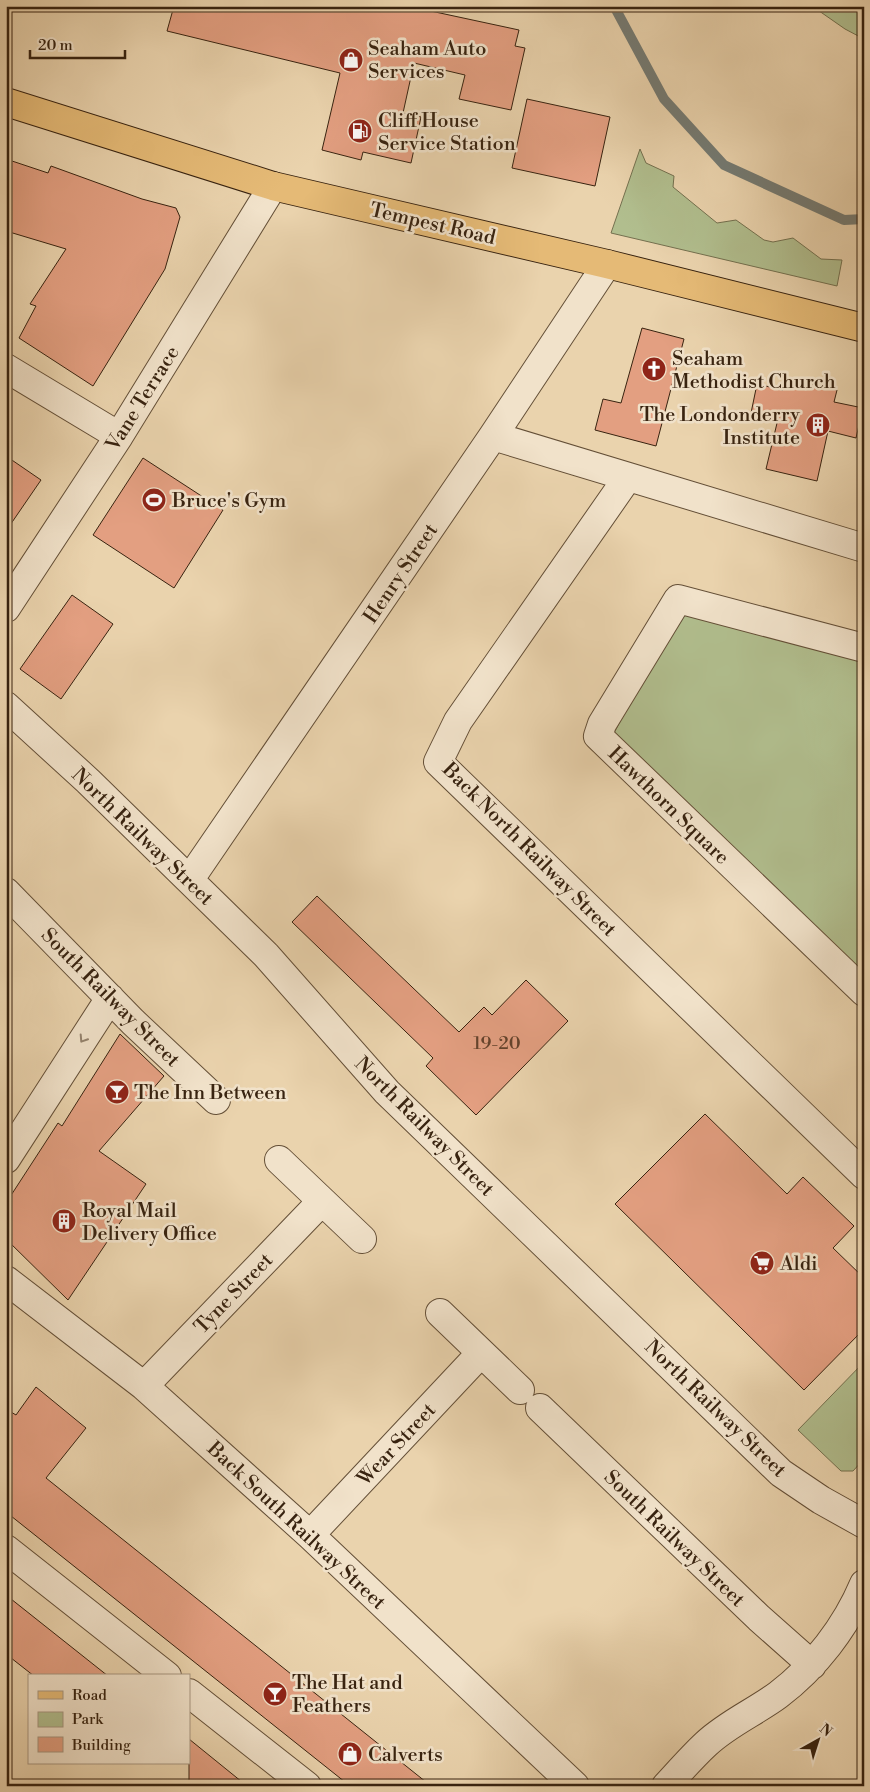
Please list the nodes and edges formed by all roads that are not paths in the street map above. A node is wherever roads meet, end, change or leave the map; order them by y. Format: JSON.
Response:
{"nodes":[{"id":1,"x":6,"y":102,"type":"edge"},
{"id":2,"x":273,"y":186,"type":"junction"},
{"id":3,"x":607,"y":264,"type":"junction"},
{"id":4,"x":864,"y":328,"type":"edge"},
{"id":5,"x":6,"y":368,"type":"edge"},
{"id":6,"x":119,"y":436,"type":"junction"},
{"id":7,"x":494,"y":436,"type":"junction"},
{"id":8,"x":628,"y":477,"type":"junction"},
{"id":9,"x":864,"y":548,"type":"edge"},
{"id":10,"x":6,"y":608,"type":"edge"},
{"id":11,"x":864,"y":648,"type":"edge"},
{"id":12,"x":6,"y":706,"type":"edge"},
{"id":13,"x":190,"y":879,"type":"junction"},
{"id":14,"x":6,"y":892,"type":"edge"},
{"id":15,"x":864,"y":992,"type":"edge"},
{"id":16,"x":110,"y":998,"type":"junction"},
{"id":17,"x":216,"y":1100,"type":"dead end"},
{"id":18,"x":6,"y":1159,"type":"edge"},
{"id":19,"x":279,"y":1160,"type":"dead end"},
{"id":20,"x":864,"y":1175,"type":"edge"},
{"id":21,"x":322,"y":1200,"type":"junction"},
{"id":22,"x":362,"y":1239,"type":"dead end"},
{"id":23,"x":6,"y":1280,"type":"edge"},
{"id":24,"x":440,"y":1313,"type":"dead end"},
{"id":25,"x":482,"y":1353,"type":"junction"},
{"id":26,"x":144,"y":1386,"type":"junction"},
{"id":27,"x":520,"y":1390,"type":"dead end"},
{"id":28,"x":540,"y":1408,"type":"dead end"},
{"id":29,"x":864,"y":1524,"type":"edge"},
{"id":30,"x":310,"y":1535,"type":"junction"},
{"id":31,"x":6,"y":1549,"type":"edge"},
{"id":32,"x":864,"y":1584,"type":"edge"},
{"id":33,"x":812,"y":1665,"type":"junction"},
{"id":34,"x":164,"y":1674,"type":"edge"},
{"id":35,"x":190,"y":1694,"type":"edge"},
{"id":36,"x":307,"y":1786,"type":"edge"},
{"id":37,"x":574,"y":1786,"type":"edge"},
{"id":38,"x":666,"y":1786,"type":"edge"}],
"edges":[{"from":1,"to":2,"type":"main road","name":"Tempest Road"},
{"from":2,"to":3,"type":"main road","name":"Tempest Road"},
{"from":2,"to":6,"type":"street","name":"Vane Terrace"},
{"from":3,"to":4,"type":"main road","name":"Tempest Road"},
{"from":3,"to":7,"type":"street","name":"Henry Street"},
{"from":5,"to":6,"type":"street"},
{"from":6,"to":10,"type":"street","name":"Vane Terrace"},
{"from":7,"to":8,"type":"street"},
{"from":7,"to":13,"type":"street","name":"Henry Street"},
{"from":8,"to":9,"type":"street"},
{"from":8,"to":20,"type":"street","name":"Back North Railway Street"},
{"from":11,"to":15,"type":"street","name":"Hawthorn Square"},
{"from":12,"to":13,"type":"street","name":"North Railway Street"},
{"from":13,"to":29,"type":"street","name":"North Railway Street"},
{"from":14,"to":16,"type":"street","name":"South Railway Street"},
{"from":16,"to":17,"type":"street","name":"South Railway Street"},
{"from":16,"to":18,"type":"street","one_way":true},
{"from":19,"to":21,"type":"street"},
{"from":21,"to":22,"type":"street"},
{"from":21,"to":26,"type":"street","name":"Tyne Street"},
{"from":23,"to":26,"type":"street","name":"Back South Railway Street"},
{"from":24,"to":25,"type":"street"},
{"from":25,"to":27,"type":"street"},
{"from":25,"to":30,"type":"street","name":"Wear Street"},
{"from":26,"to":30,"type":"street","name":"Back South Railway Street"},
{"from":28,"to":33,"type":"street","name":"South Railway Street"},
{"from":30,"to":37,"type":"street","name":"Back South Railway Street"},
{"from":31,"to":34,"type":"street"},
{"from":32,"to":33,"type":"street"},
{"from":33,"to":38,"type":"street"},
{"from":35,"to":36,"type":"street"}]}
